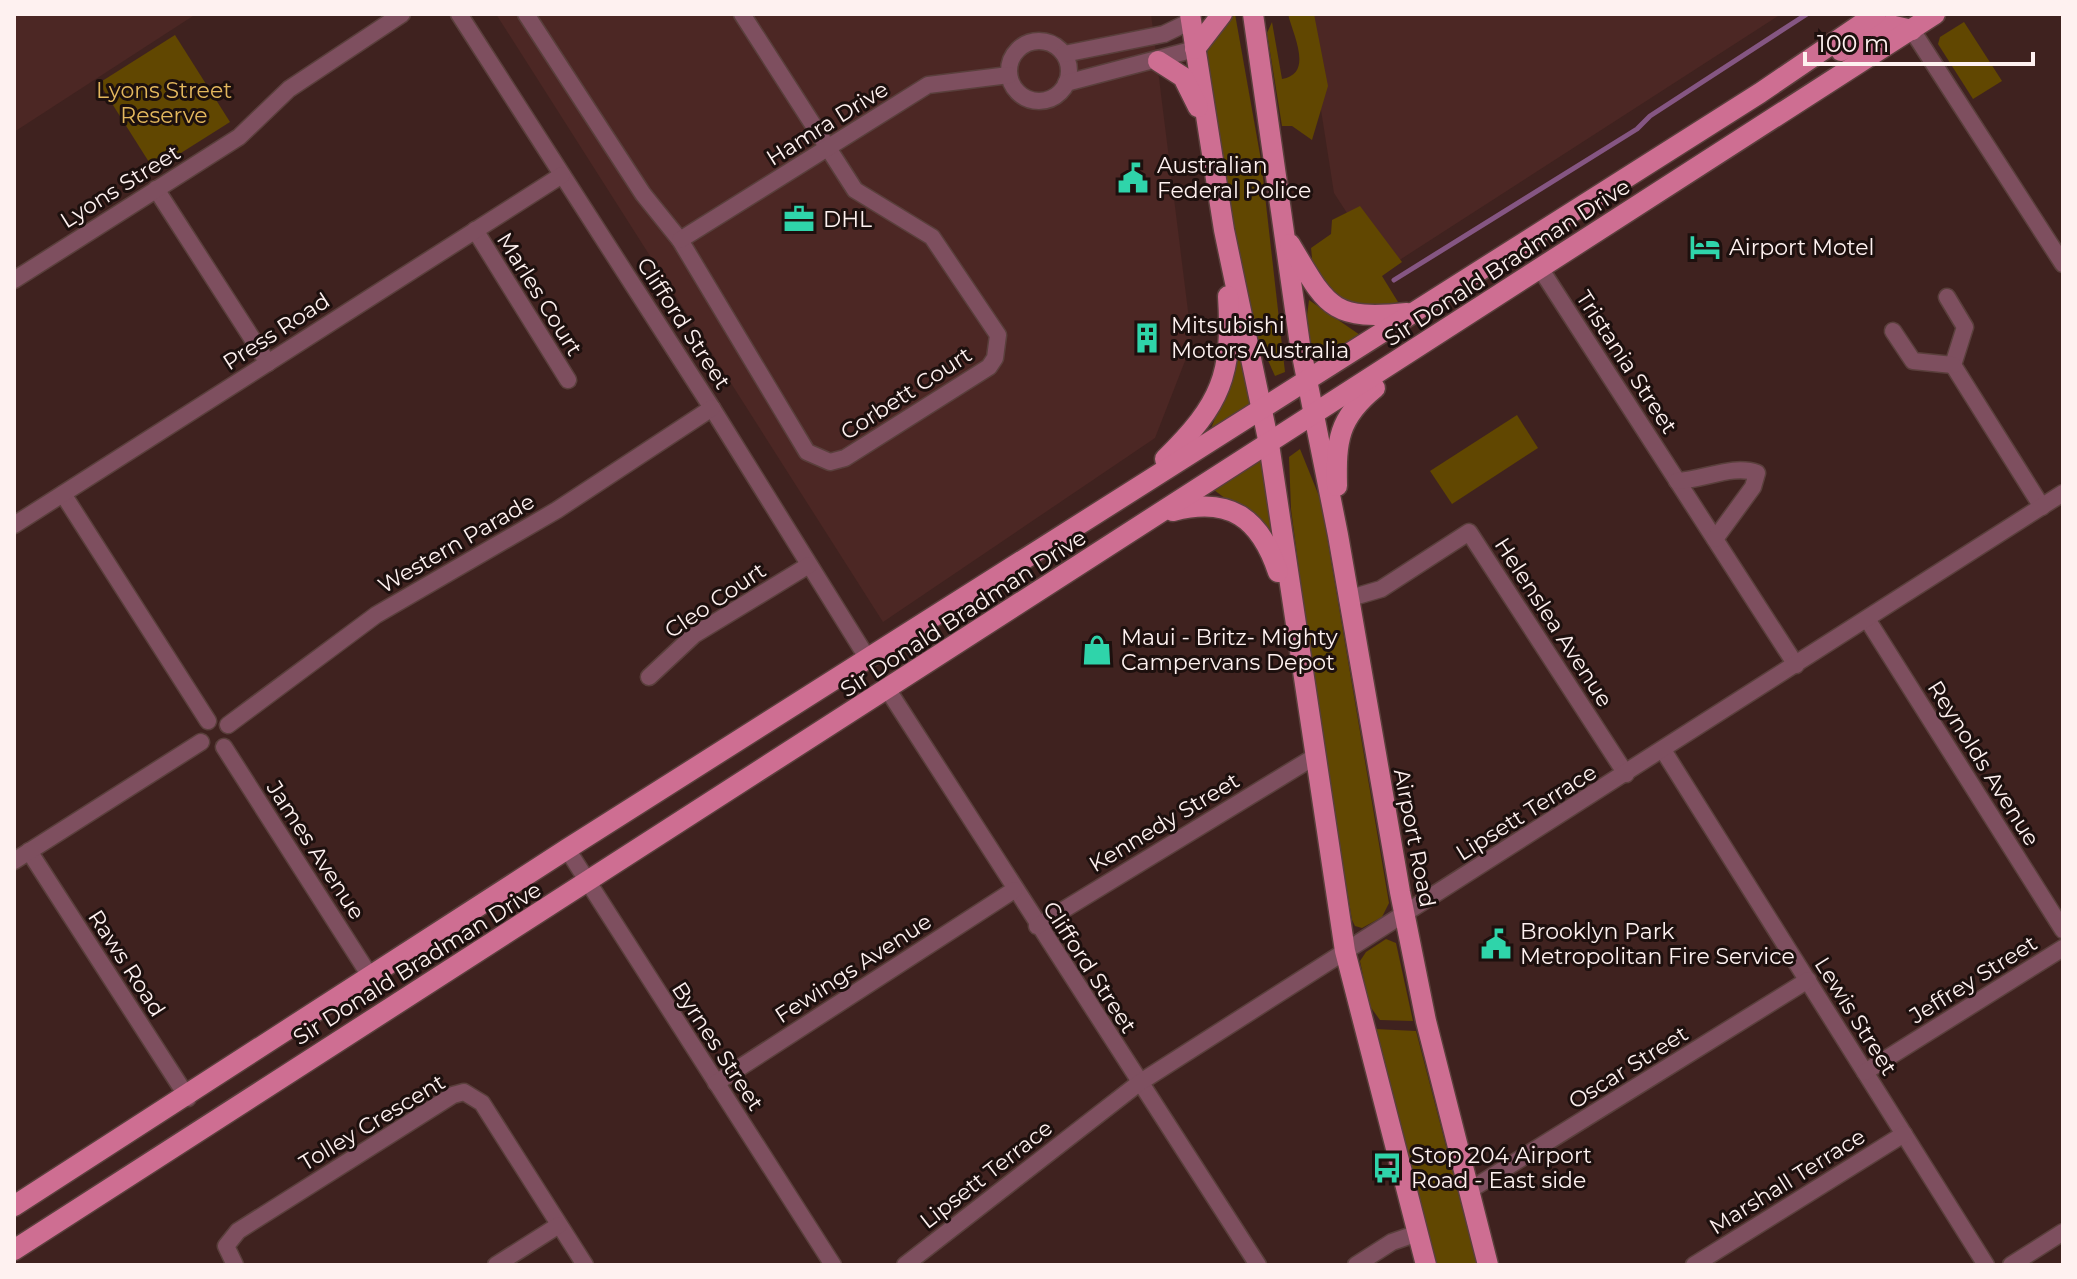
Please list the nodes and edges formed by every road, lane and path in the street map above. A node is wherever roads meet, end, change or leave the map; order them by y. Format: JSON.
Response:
{"nodes":[{"id":1,"x":402,"y":14,"type":"edge"},
{"id":2,"x":459,"y":14,"type":"edge"},
{"id":3,"x":526,"y":14,"type":"edge"},
{"id":4,"x":742,"y":14,"type":"edge"},
{"id":5,"x":1222,"y":14,"type":"edge"},
{"id":6,"x":1253,"y":14,"type":"edge"},
{"id":7,"x":1876,"y":14,"type":"edge"},
{"id":8,"x":1935,"y":14,"type":"edge"},
{"id":9,"x":1190,"y":18,"type":"edge"},
{"id":10,"x":1912,"y":30,"type":"junction"},
{"id":11,"x":1195,"y":49,"type":"junction"},
{"id":12,"x":1064,"y":54,"type":"junction"},
{"id":13,"x":1158,"y":61,"type":"junction"},
{"id":14,"x":1009,"y":75,"type":"junction"},
{"id":15,"x":1066,"y":83,"type":"junction"},
{"id":16,"x":1760,"y":93,"type":"junction"},
{"id":17,"x":1208,"y":133,"type":"junction"},
{"id":18,"x":828,"y":148,"type":"junction"},
{"id":19,"x":562,"y":175,"type":"junction"},
{"id":20,"x":156,"y":189,"type":"junction"},
{"id":21,"x":475,"y":230,"type":"junction"},
{"id":22,"x":1224,"y":230,"type":"junction"},
{"id":23,"x":1286,"y":238,"type":"junction"},
{"id":24,"x":680,"y":240,"type":"junction"},
{"id":25,"x":2063,"y":264,"type":"edge"},
{"id":26,"x":1540,"y":268,"type":"junction"},
{"id":27,"x":14,"y":280,"type":"edge"},
{"id":28,"x":1947,"y":297,"type":"dead end"},
{"id":29,"x":1411,"y":313,"type":"junction"},
{"id":30,"x":1450,"y":328,"type":"junction"},
{"id":31,"x":1893,"y":331,"type":"dead end"},
{"id":32,"x":268,"y":363,"type":"junction"},
{"id":33,"x":1953,"y":365,"type":"junction"},
{"id":34,"x":1307,"y":379,"type":"junction"},
{"id":35,"x":568,"y":380,"type":"dead end"},
{"id":36,"x":1263,"y":407,"type":"junction"},
{"id":37,"x":712,"y":408,"type":"junction"},
{"id":38,"x":1314,"y":416,"type":"junction"},
{"id":39,"x":1269,"y":444,"type":"junction"},
{"id":40,"x":1677,"y":481,"type":"junction"},
{"id":41,"x":2063,"y":493,"type":"edge"},
{"id":42,"x":63,"y":494,"type":"junction"},
{"id":43,"x":1119,"y":498,"type":"junction"},
{"id":44,"x":2042,"y":507,"type":"junction"},
{"id":45,"x":1162,"y":514,"type":"junction"},
{"id":46,"x":14,"y":525,"type":"edge"},
{"id":47,"x":1338,"y":535,"type":"junction"},
{"id":48,"x":1715,"y":539,"type":"junction"},
{"id":49,"x":809,"y":565,"type":"junction"},
{"id":50,"x":1347,"y":599,"type":"junction"},
{"id":51,"x":1293,"y":618,"type":"junction"},
{"id":52,"x":1867,"y":619,"type":"junction"},
{"id":53,"x":868,"y":659,"type":"junction"},
{"id":54,"x":1796,"y":665,"type":"junction"},
{"id":55,"x":649,"y":677,"type":"dead end"},
{"id":56,"x":888,"y":690,"type":"junction"},
{"id":57,"x":208,"y":721,"type":"junction"},
{"id":58,"x":228,"y":725,"type":"junction"},
{"id":59,"x":201,"y":742,"type":"junction"},
{"id":60,"x":224,"y":747,"type":"junction"},
{"id":61,"x":1663,"y":750,"type":"junction"},
{"id":62,"x":1314,"y":757,"type":"junction"},
{"id":63,"x":1626,"y":774,"type":"junction"},
{"id":64,"x":567,"y":849,"type":"junction"},
{"id":65,"x":29,"y":851,"type":"junction"},
{"id":66,"x":14,"y":861,"type":"edge"},
{"id":67,"x":588,"y":883,"type":"junction"},
{"id":68,"x":1014,"y":890,"type":"junction"},
{"id":69,"x":1405,"y":915,"type":"junction"},
{"id":70,"x":1037,"y":926,"type":"junction"},
{"id":71,"x":2063,"y":930,"type":"edge"},
{"id":72,"x":2063,"y":948,"type":"edge"},
{"id":73,"x":1345,"y":951,"type":"junction"},
{"id":74,"x":370,"y":976,"type":"junction"},
{"id":75,"x":1808,"y":980,"type":"junction"},
{"id":76,"x":271,"y":1043,"type":"junction"},
{"id":77,"x":312,"y":1058,"type":"junction"},
{"id":78,"x":1865,"y":1072,"type":"junction"},
{"id":79,"x":716,"y":1083,"type":"junction"},
{"id":80,"x":1139,"y":1083,"type":"junction"},
{"id":81,"x":188,"y":1098,"type":"junction"},
{"id":82,"x":1904,"y":1134,"type":"junction"},
{"id":83,"x":1470,"y":1190,"type":"junction"},
{"id":84,"x":14,"y":1206,"type":"edge"},
{"id":85,"x":559,"y":1225,"type":"junction"},
{"id":86,"x":2063,"y":1232,"type":"edge"},
{"id":87,"x":1418,"y":1233,"type":"junction"},
{"id":88,"x":14,"y":1250,"type":"edge"},
{"id":89,"x":235,"y":1265,"type":"edge"},
{"id":90,"x":496,"y":1265,"type":"edge"},
{"id":91,"x":585,"y":1265,"type":"edge"},
{"id":92,"x":833,"y":1265,"type":"edge"},
{"id":93,"x":905,"y":1265,"type":"edge"},
{"id":94,"x":1258,"y":1265,"type":"edge"},
{"id":95,"x":1356,"y":1265,"type":"edge"},
{"id":96,"x":1426,"y":1265,"type":"edge"},
{"id":97,"x":1488,"y":1265,"type":"edge"},
{"id":98,"x":1694,"y":1265,"type":"edge"},
{"id":99,"x":1986,"y":1265,"type":"edge"},
{"id":100,"x":2011,"y":1265,"type":"edge"}],
"edges":[{"from":1,"to":20,"type":"street","name":"Lyons Street"},
{"from":2,"to":19,"type":"street","name":"Clifford Street"},
{"from":3,"to":24,"type":"street","name":"Corbett Court"},
{"from":4,"to":18,"type":"street","name":"Corbett Court"},
{"from":5,"to":11,"type":"main road"},
{"from":6,"to":23,"type":"main road","name":"Airport Road"},
{"from":7,"to":16,"type":"main road","name":"Sir Donald Bradman Drive"},
{"from":8,"to":10,"type":"main road","name":"Sir Donald Bradman Drive"},
{"from":9,"to":11,"type":"main road"},
{"from":9,"to":12,"type":"street"},
{"from":10,"to":16,"type":"main road"},
{"from":10,"to":25,"type":"street"},
{"from":10,"to":26,"type":"main road","name":"Sir Donald Bradman Drive"},
{"from":11,"to":13,"type":"street"},
{"from":11,"to":17,"type":"main road"},
{"from":12,"to":14,"type":"street"},
{"from":12,"to":15,"type":"street"},
{"from":13,"to":15,"type":"street"},
{"from":13,"to":17,"type":"main road"},
{"from":14,"to":15,"type":"street"},
{"from":14,"to":18,"type":"street","name":"Hamra Drive"},
{"from":16,"to":29,"type":"main road","name":"Sir Donald Bradman Drive"},
{"from":17,"to":22,"type":"main road"},
{"from":18,"to":24,"type":"street","name":"Hamra Drive"},
{"from":18,"to":24,"type":"street","name":"Corbett Court"},
{"from":19,"to":21,"type":"street","name":"Press Road"},
{"from":19,"to":37,"type":"street","name":"Clifford Street"},
{"from":20,"to":27,"type":"street","name":"Lyons Street"},
{"from":20,"to":32,"type":"street"},
{"from":21,"to":32,"type":"street","name":"Press Road"},
{"from":21,"to":35,"type":"street","name":"Marles Court"},
{"from":22,"to":36,"type":"main road"},
{"from":22,"to":43,"type":"main road"},
{"from":23,"to":29,"type":"main road"},
{"from":23,"to":34,"type":"main road","name":"Airport Road"},
{"from":26,"to":30,"type":"main road","name":"Sir Donald Bradman Drive"},
{"from":26,"to":40,"type":"street","name":"Tristania Street"},
{"from":28,"to":33,"type":"street"},
{"from":29,"to":34,"type":"main road","name":"Sir Donald Bradman Drive"},
{"from":30,"to":38,"type":"main road","name":"Sir Donald Bradman Drive"},
{"from":30,"to":47,"type":"main road"},
{"from":31,"to":33,"type":"street"},
{"from":32,"to":42,"type":"street","name":"Press Road"},
{"from":33,"to":44,"type":"street"},
{"from":34,"to":36,"type":"main road","name":"Sir Donald Bradman Drive"},
{"from":34,"to":38,"type":"main road","name":"Airport Road"},
{"from":36,"to":39,"type":"main road"},
{"from":36,"to":43,"type":"main road","name":"Sir Donald Bradman Drive"},
{"from":37,"to":49,"type":"street","name":"Clifford Street"},
{"from":37,"to":58,"type":"street","name":"Western Parade"},
{"from":38,"to":39,"type":"main road","name":"Sir Donald Bradman Drive"},
{"from":38,"to":47,"type":"main road","name":"Airport Road"},
{"from":39,"to":45,"type":"main road","name":"Sir Donald Bradman Drive"},
{"from":39,"to":51,"type":"main road"},
{"from":40,"to":48,"type":"street","name":"Tristania Street"},
{"from":40,"to":48,"type":"street"},
{"from":41,"to":44,"type":"street","name":"Lipsett Terrace"},
{"from":42,"to":46,"type":"street","name":"Press Road"},
{"from":42,"to":57,"type":"street"},
{"from":43,"to":53,"type":"main road","name":"Sir Donald Bradman Drive"},
{"from":44,"to":52,"type":"street","name":"Lipsett Terrace"},
{"from":45,"to":51,"type":"main road"},
{"from":45,"to":56,"type":"main road","name":"Sir Donald Bradman Drive"},
{"from":47,"to":50,"type":"main road","name":"Airport Road"},
{"from":48,"to":54,"type":"street","name":"Tristania Street"},
{"from":49,"to":53,"type":"street","name":"Clifford Street"},
{"from":49,"to":55,"type":"street","name":"Cleo Court"},
{"from":50,"to":63,"type":"street","name":"Helenslea Avenue"},
{"from":50,"to":69,"type":"main road","name":"Airport Road"},
{"from":51,"to":62,"type":"main road"},
{"from":52,"to":54,"type":"street","name":"Lipsett Terrace"},
{"from":52,"to":71,"type":"street","name":"Reynolds Avenue"},
{"from":53,"to":64,"type":"main road","name":"Sir Donald Bradman Drive"},
{"from":54,"to":61,"type":"street","name":"Lipsett Terrace"},
{"from":56,"to":67,"type":"main road","name":"Sir Donald Bradman Drive"},
{"from":56,"to":68,"type":"street","name":"Clifford Street"},
{"from":57,"to":58,"type":"street"},
{"from":57,"to":59,"type":"street"},
{"from":58,"to":60,"type":"street"},
{"from":59,"to":60,"type":"street"},
{"from":59,"to":65,"type":"street"},
{"from":60,"to":74,"type":"street","name":"James Avenue"},
{"from":61,"to":63,"type":"street","name":"Lipsett Terrace"},
{"from":61,"to":75,"type":"street","name":"Lewis Street"},
{"from":62,"to":70,"type":"street","name":"Kennedy Street"},
{"from":62,"to":73,"type":"main road"},
{"from":63,"to":69,"type":"street","name":"Lipsett Terrace"},
{"from":64,"to":67,"type":"street","name":"Byrnes Street"},
{"from":64,"to":74,"type":"main road","name":"Sir Donald Bradman Drive"},
{"from":65,"to":66,"type":"street"},
{"from":65,"to":81,"type":"street","name":"Raws Road"},
{"from":67,"to":77,"type":"main road","name":"Sir Donald Bradman Drive"},
{"from":67,"to":79,"type":"street","name":"Byrnes Street"},
{"from":68,"to":70,"type":"street","name":"Clifford Street"},
{"from":68,"to":79,"type":"street","name":"Fewings Avenue"},
{"from":69,"to":73,"type":"street","name":"Lipsett Terrace"},
{"from":69,"to":83,"type":"main road","name":"Airport Road"},
{"from":70,"to":80,"type":"street","name":"Clifford Street"},
{"from":72,"to":78,"type":"street","name":"Jeffrey Street"},
{"from":73,"to":80,"type":"street","name":"Lipsett Terrace"},
{"from":73,"to":87,"type":"main road"},
{"from":74,"to":76,"type":"main road","name":"Sir Donald Bradman Drive"},
{"from":75,"to":78,"type":"street","name":"Lewis Street"},
{"from":75,"to":83,"type":"street","name":"Oscar Street"},
{"from":76,"to":77,"type":"main road"},
{"from":76,"to":81,"type":"main road","name":"Sir Donald Bradman Drive"},
{"from":77,"to":88,"type":"main road","name":"Sir Donald Bradman Drive"},
{"from":78,"to":82,"type":"street","name":"Lewis Street"},
{"from":79,"to":92,"type":"street","name":"Byrnes Street"},
{"from":80,"to":93,"type":"street","name":"Lipsett Terrace"},
{"from":80,"to":94,"type":"street","name":"Clifford Street"},
{"from":81,"to":84,"type":"main road","name":"Sir Donald Bradman Drive"},
{"from":82,"to":98,"type":"street","name":"Marshall Terrace"},
{"from":82,"to":99,"type":"street","name":"Lewis Street"},
{"from":83,"to":97,"type":"main road","name":"Airport Road"},
{"from":85,"to":89,"type":"street","name":"Tolley Crescent"},
{"from":85,"to":90,"type":"street"},
{"from":85,"to":91,"type":"street","name":"Tolley Crescent"},
{"from":86,"to":100,"type":"street"},
{"from":87,"to":95,"type":"street"},
{"from":87,"to":96,"type":"main road"}]}
